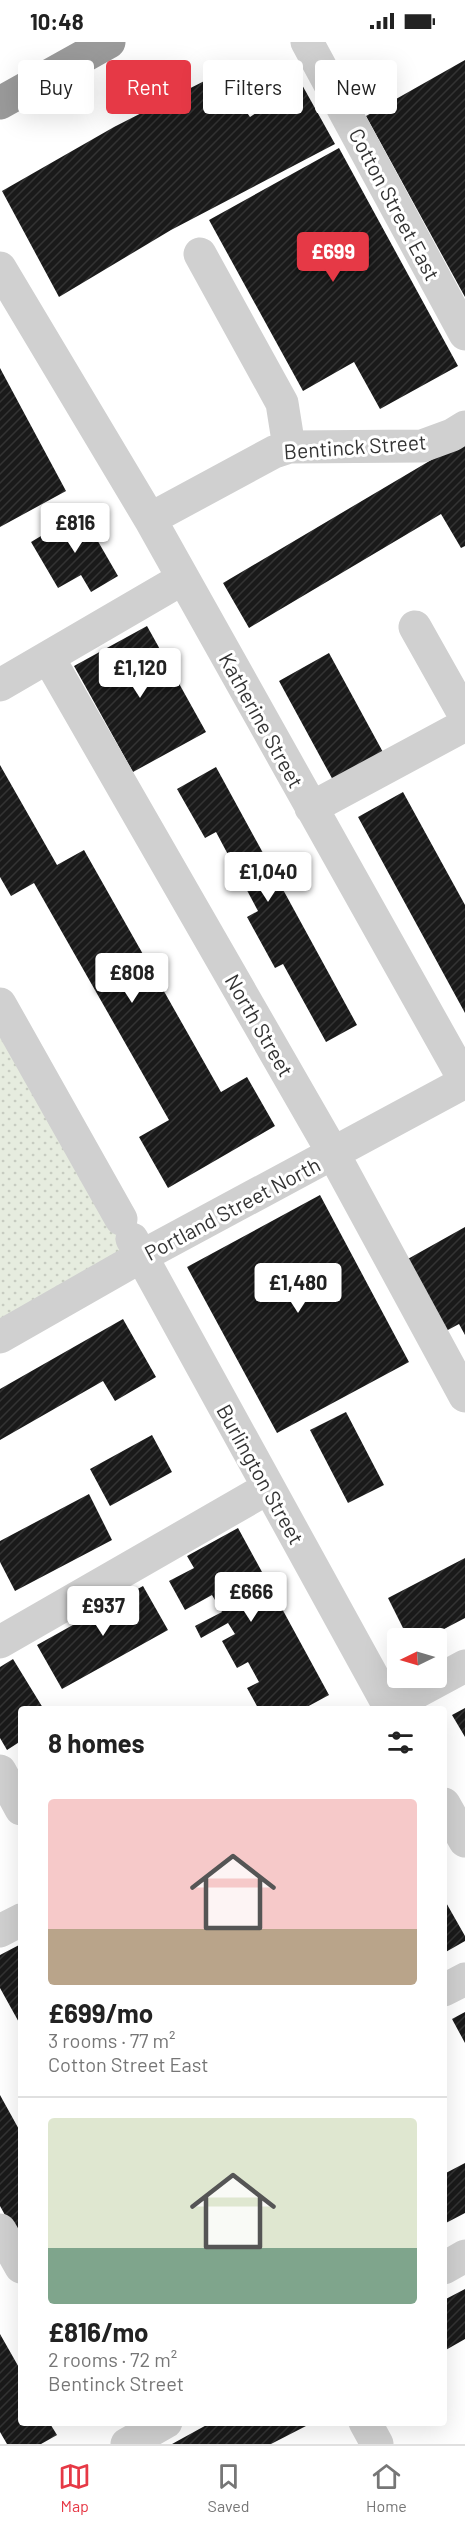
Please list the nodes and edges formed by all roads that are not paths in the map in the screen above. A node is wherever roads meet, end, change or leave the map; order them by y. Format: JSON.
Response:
{"nodes":[{"id":1,"x":307,"y":42,"type":"edge"},
{"id":2,"x":95,"y":45,"type":"edge"},
{"id":3,"x":0,"y":103,"type":"edge"},
{"id":4,"x":200,"y":254,"type":"dead end"},
{"id":5,"x":0,"y":268,"type":"edge"},
{"id":6,"x":465,"y":334,"type":"edge"},
{"id":7,"x":465,"y":427,"type":"edge"},
{"id":8,"x":289,"y":447,"type":"junction"},
{"id":9,"x":150,"y":519,"type":"junction"},
{"id":10,"x":182,"y":579,"type":"junction"},
{"id":11,"x":416,"y":627,"type":"dead end"},
{"id":12,"x":48,"y":657,"type":"junction"},
{"id":13,"x":0,"y":685,"type":"edge"},
{"id":14,"x":465,"y":716,"type":"edge"},
{"id":15,"x":465,"y":725,"type":"edge"},
{"id":16,"x":311,"y":808,"type":"junction"},
{"id":17,"x":0,"y":1004,"type":"edge"},
{"id":18,"x":465,"y":1082,"type":"edge"},
{"id":19,"x":333,"y":1153,"type":"junction"},
{"id":20,"x":132,"y":1238,"type":"junction"},
{"id":21,"x":0,"y":1337,"type":"edge"},
{"id":22,"x":465,"y":1396,"type":"edge"},
{"id":23,"x":268,"y":1488,"type":"junction"},
{"id":24,"x":0,"y":1641,"type":"edge"},
{"id":25,"x":465,"y":1666,"type":"edge"},
{"id":26,"x":389,"y":1706,"type":"edge"},
{"id":27,"x":394,"y":1706,"type":"edge"},
{"id":28,"x":0,"y":1771,"type":"edge"},
{"id":29,"x":18,"y":1804,"type":"edge"},
{"id":30,"x":447,"y":1808,"type":"edge"},
{"id":31,"x":465,"y":1840,"type":"edge"},
{"id":32,"x":18,"y":1922,"type":"edge"},
{"id":33,"x":0,"y":1931,"type":"edge"},
{"id":34,"x":465,"y":1979,"type":"edge"},
{"id":35,"x":447,"y":1988,"type":"edge"},
{"id":36,"x":0,"y":2230,"type":"edge"},
{"id":37,"x":465,"y":2256,"type":"edge"},
{"id":38,"x":18,"y":2262,"type":"edge"},
{"id":39,"x":447,"y":2266,"type":"edge"},
{"id":40,"x":112,"y":2426,"type":"edge"},
{"id":41,"x":159,"y":2426,"type":"edge"},
{"id":42,"x":367,"y":2426,"type":"edge"},
{"id":43,"x":122,"y":2444,"type":"edge"},
{"id":44,"x":127,"y":2444,"type":"edge"},
{"id":45,"x":377,"y":2444,"type":"edge"}],
"edges":[{"from":1,"to":6,"type":"street","name":"Cotton Street East"},
{"from":2,"to":3,"type":"highway"},
{"from":4,"to":8,"type":"street"},
{"from":5,"to":9,"type":"street","name":"Katherine Street"},
{"from":7,"to":8,"type":"street","name":"Bentinck Street"},
{"from":8,"to":9,"type":"street","name":"Bentinck Street"},
{"from":9,"to":10,"type":"street","name":"Katherine Street"},
{"from":10,"to":12,"type":"street"},
{"from":10,"to":16,"type":"street","name":"Katherine Street"},
{"from":11,"to":14,"type":"street"},
{"from":12,"to":13,"type":"street"},
{"from":12,"to":19,"type":"street","name":"North Street"},
{"from":15,"to":16,"type":"street"},
{"from":16,"to":18,"type":"street","name":"Katherine Street"},
{"from":17,"to":20,"type":"street","name":"Burlington Street"},
{"from":18,"to":19,"type":"street","name":"Portland Street North"},
{"from":19,"to":20,"type":"street","name":"Portland Street North"},
{"from":19,"to":22,"type":"street","name":"North Street"},
{"from":20,"to":21,"type":"street","name":"Portland Street North"},
{"from":20,"to":23,"type":"street","name":"Burlington Street"},
{"from":23,"to":24,"type":"street"},
{"from":23,"to":26,"type":"street","name":"Burlington Street"},
{"from":25,"to":27,"type":"street"},
{"from":28,"to":29,"type":"street"},
{"from":30,"to":31,"type":"street"},
{"from":32,"to":33,"type":"street"},
{"from":34,"to":35,"type":"street"},
{"from":36,"to":38,"type":"street"},
{"from":37,"to":39,"type":"street"},
{"from":40,"to":43,"type":"street"},
{"from":41,"to":44,"type":"street"},
{"from":42,"to":45,"type":"street"}]}
